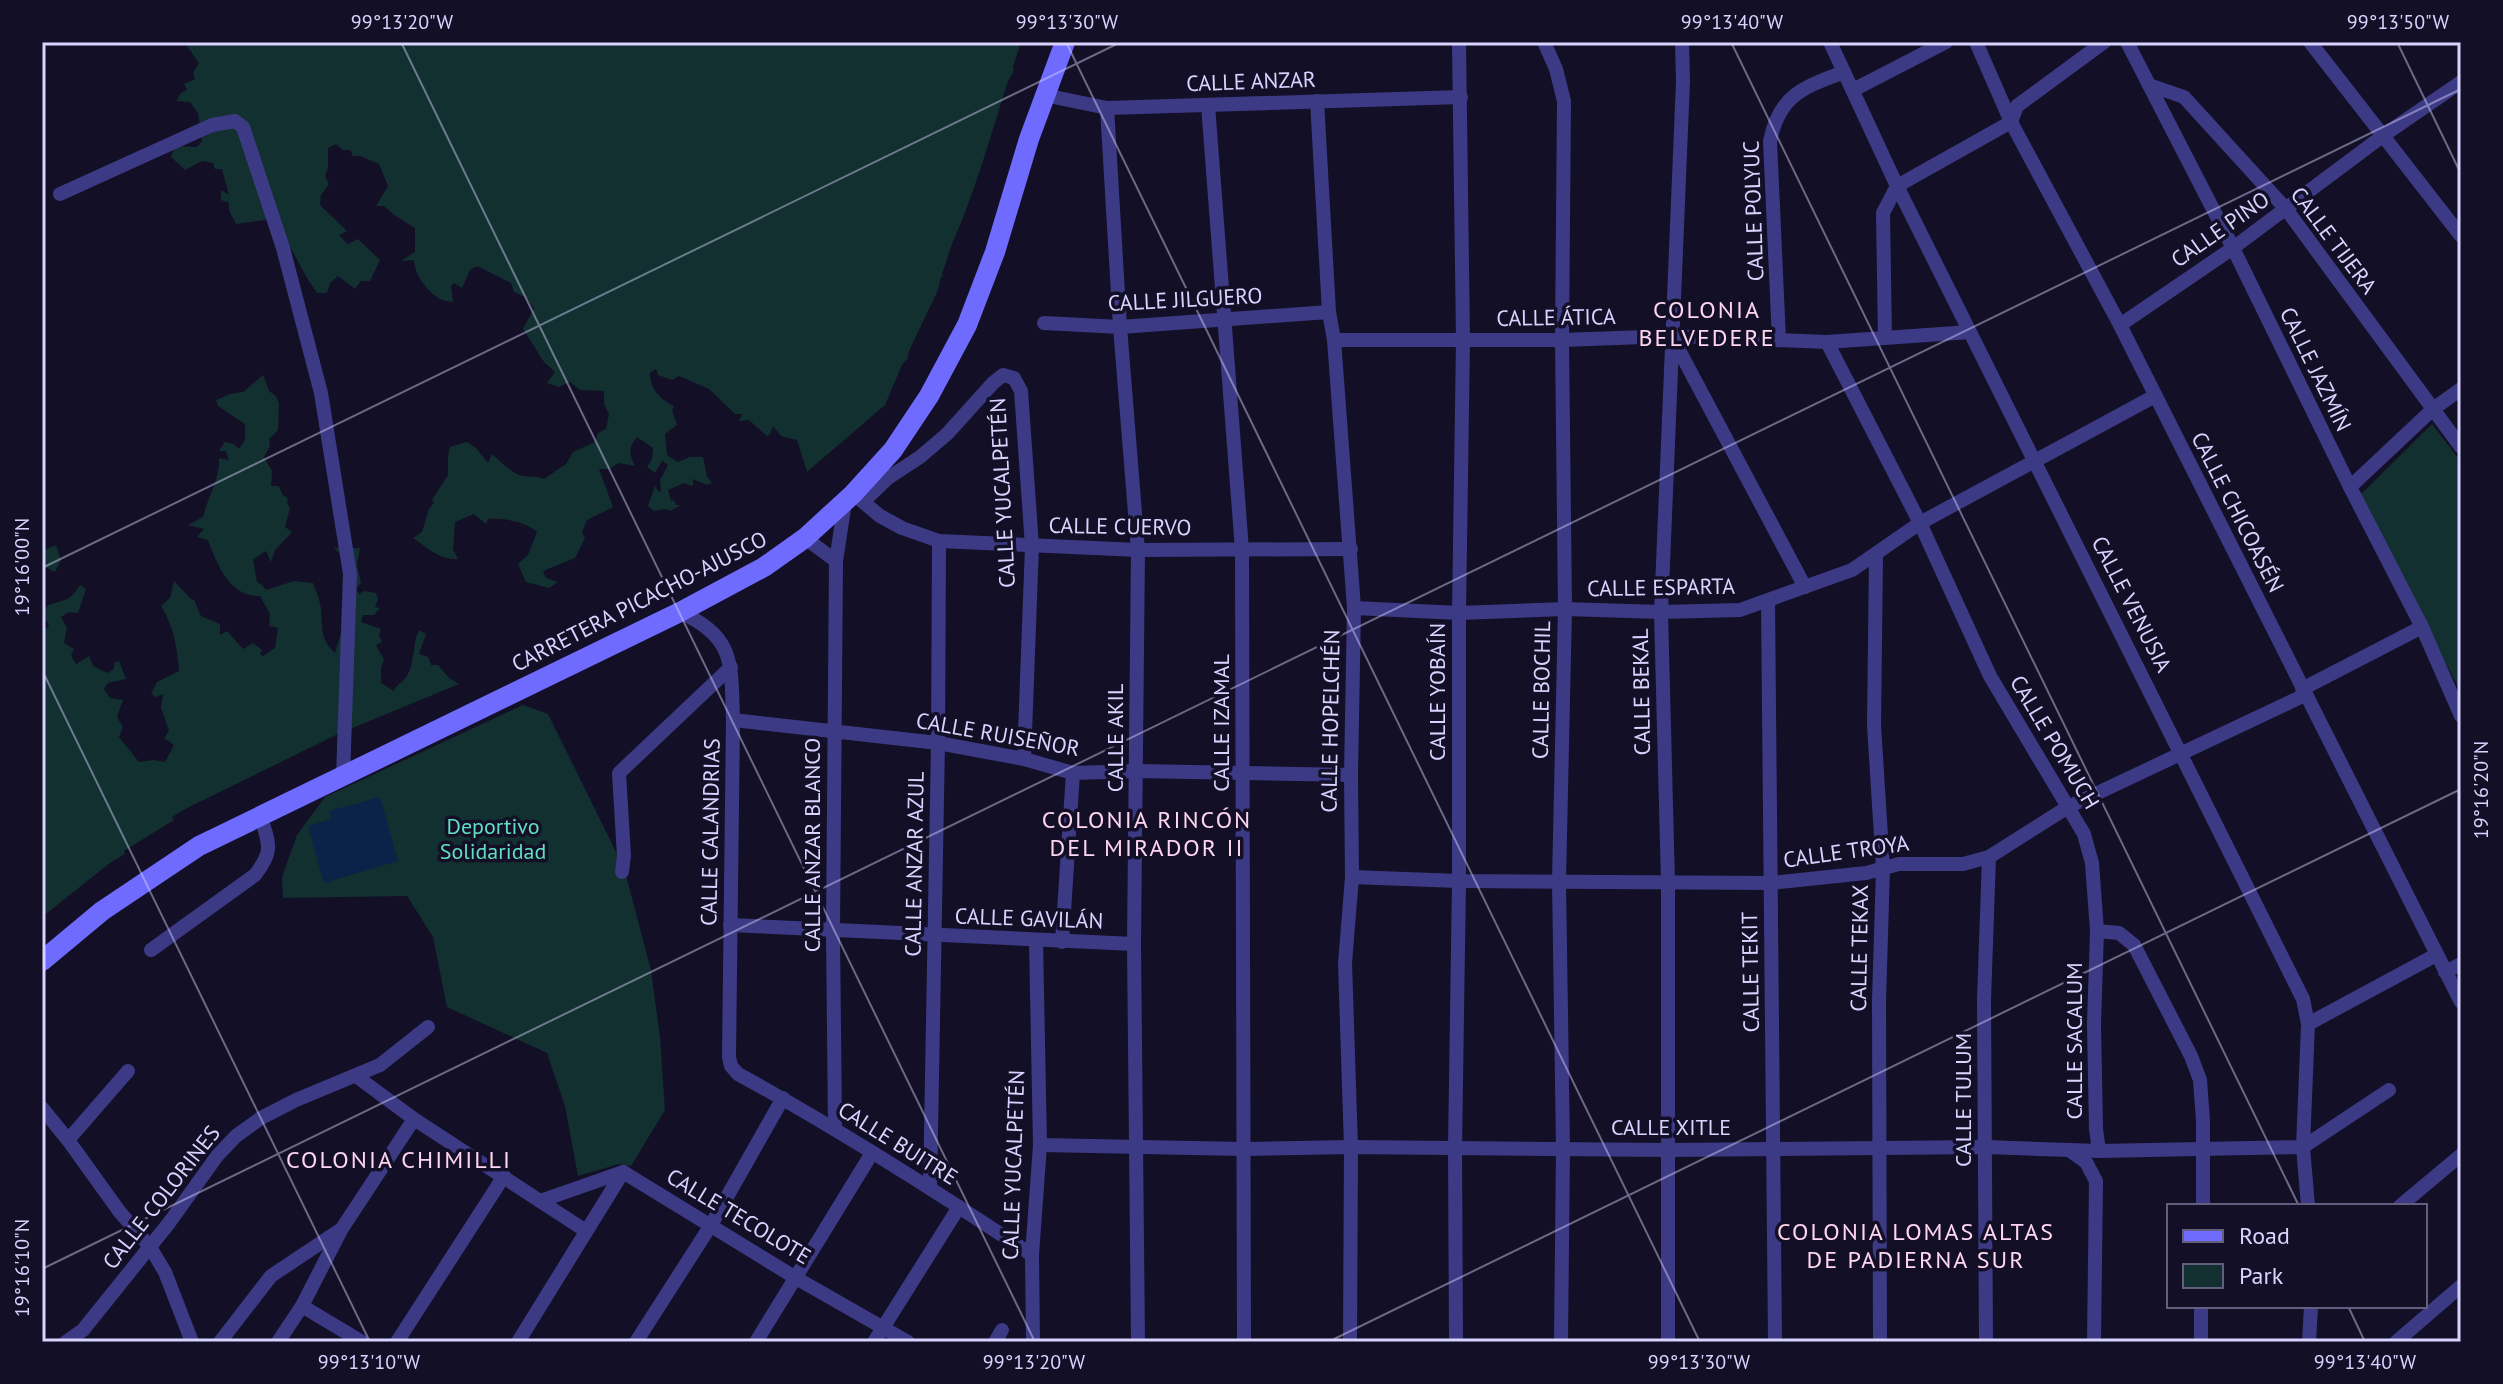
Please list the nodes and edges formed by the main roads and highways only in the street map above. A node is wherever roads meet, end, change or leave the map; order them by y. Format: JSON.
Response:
{"nodes":[{"id":1,"x":1065,"y":42,"type":"edge"},
{"id":2,"x":42,"y":961,"type":"edge"}],
"edges":[{"from":1,"to":2,"type":"main road","name":"CARRETERA PICACHO-AJUSCO"}]}
